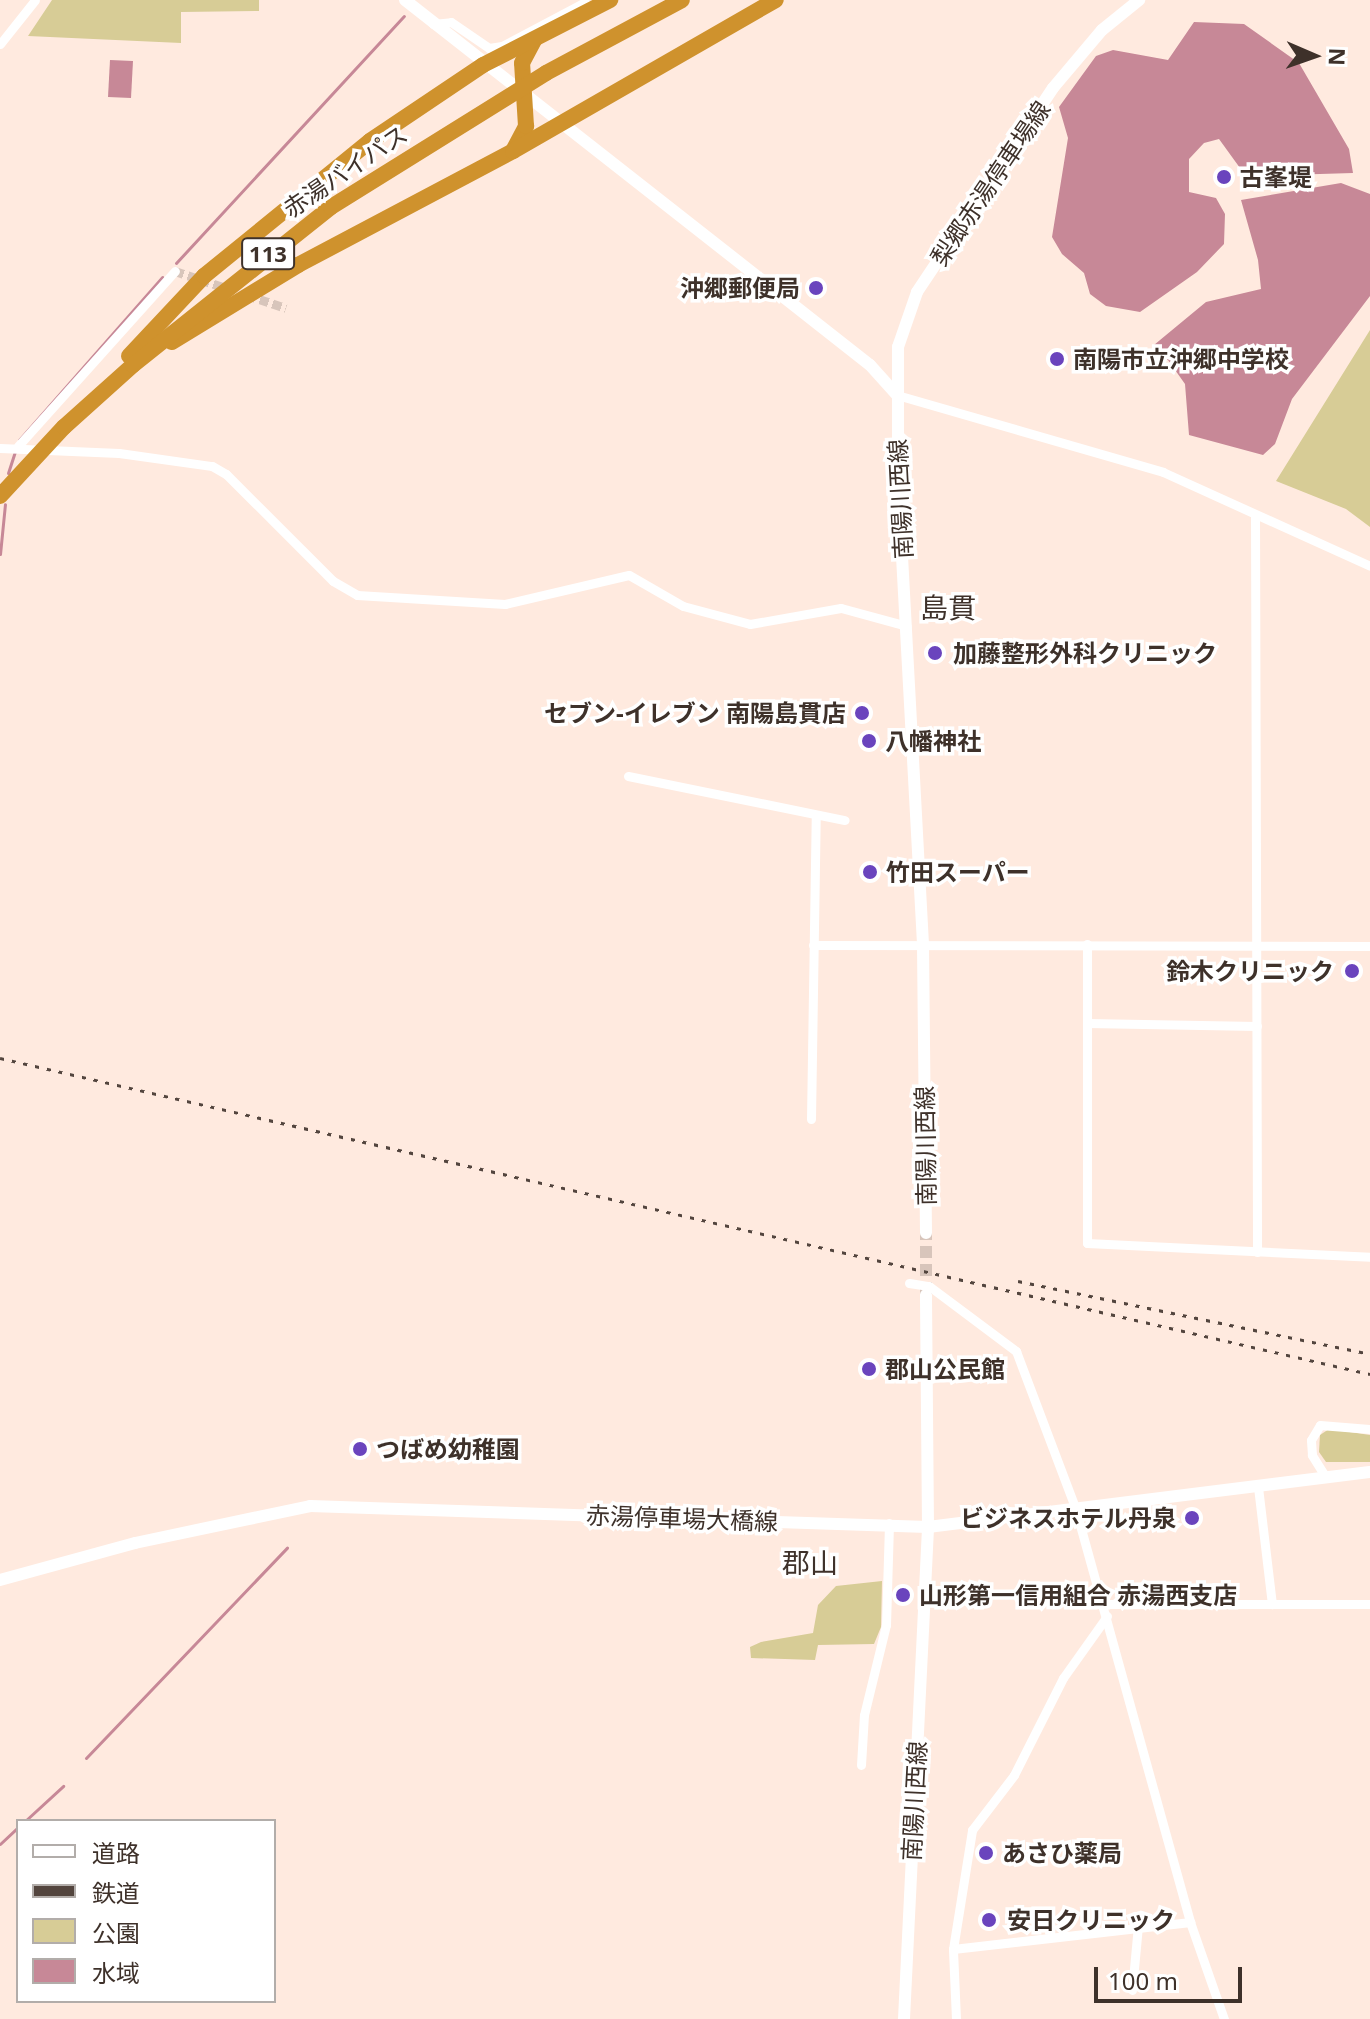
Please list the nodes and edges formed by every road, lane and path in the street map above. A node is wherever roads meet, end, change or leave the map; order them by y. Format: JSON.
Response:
{"nodes":[{"id":1,"x":35,"y":0,"type":"edge"},
{"id":2,"x":405,"y":0,"type":"edge"},
{"id":3,"x":610,"y":0,"type":"edge"},
{"id":4,"x":682,"y":0,"type":"edge"},
{"id":5,"x":776,"y":0,"type":"edge"},
{"id":6,"x":1139,"y":0,"type":"edge"},
{"id":7,"x":585,"y":2,"type":"edge"},
{"id":8,"x":433,"y":24,"type":"junction"},
{"id":9,"x":537,"y":36,"type":"junction"},
{"id":10,"x":0,"y":44,"type":"edge"},
{"id":11,"x":483,"y":65,"type":"junction"},
{"id":12,"x":522,"y":93,"type":"junction"},
{"id":13,"x":561,"y":124,"type":"junction"},
{"id":14,"x":513,"y":151,"type":"junction"},
{"id":15,"x":175,"y":271,"type":"dead end"},
{"id":16,"x":133,"y":365,"type":"junction"},
{"id":17,"x":897,"y":395,"type":"junction"},
{"id":18,"x":64,"y":427,"type":"junction"},
{"id":19,"x":18,"y":446,"type":"junction"},
{"id":20,"x":0,"y":448,"type":"edge"},
{"id":21,"x":0,"y":496,"type":"edge"},
{"id":22,"x":1255,"y":515,"type":"junction"},
{"id":23,"x":1370,"y":566,"type":"edge"},
{"id":24,"x":907,"y":626,"type":"junction"},
{"id":25,"x":628,"y":776,"type":"dead end"},
{"id":26,"x":816,"y":816,"type":"junction"},
{"id":27,"x":845,"y":820,"type":"dead end"},
{"id":28,"x":923,"y":944,"type":"junction"},
{"id":29,"x":1087,"y":944,"type":"junction"},
{"id":30,"x":813,"y":945,"type":"junction"},
{"id":31,"x":1257,"y":945,"type":"junction"},
{"id":32,"x":1370,"y":946,"type":"edge"},
{"id":33,"x":1087,"y":1023,"type":"junction"},
{"id":34,"x":1257,"y":1026,"type":"junction"},
{"id":35,"x":811,"y":1119,"type":"dead end"},
{"id":36,"x":926,"y":1233,"type":"tunnel mouth"},
{"id":37,"x":1257,"y":1252,"type":"junction"},
{"id":38,"x":1370,"y":1257,"type":"edge"},
{"id":39,"x":909,"y":1283,"type":"dead end"},
{"id":40,"x":926,"y":1295,"type":"tunnel mouth"},
{"id":41,"x":1370,"y":1429,"type":"edge"},
{"id":42,"x":1370,"y":1472,"type":"edge"},
{"id":43,"x":1325,"y":1476,"type":"junction"},
{"id":44,"x":1258,"y":1487,"type":"junction"},
{"id":45,"x":1075,"y":1507,"type":"junction"},
{"id":46,"x":889,"y":1523,"type":"junction"},
{"id":47,"x":928,"y":1527,"type":"junction"},
{"id":48,"x":0,"y":1580,"type":"edge"},
{"id":49,"x":1104,"y":1604,"type":"junction"},
{"id":50,"x":1272,"y":1604,"type":"junction"},
{"id":51,"x":1370,"y":1604,"type":"edge"},
{"id":52,"x":1107,"y":1616,"type":"junction"},
{"id":53,"x":861,"y":1765,"type":"dead end"},
{"id":54,"x":1190,"y":1922,"type":"junction"},
{"id":55,"x":1138,"y":1925,"type":"junction"},
{"id":56,"x":953,"y":1949,"type":"junction"},
{"id":57,"x":1132,"y":1990,"type":"dead end"},
{"id":58,"x":904,"y":2019,"type":"edge"},
{"id":59,"x":956,"y":2019,"type":"edge"},
{"id":60,"x":1224,"y":2019,"type":"edge"}],
"edges":[{"from":1,"to":10,"type":"street"},
{"from":2,"to":8,"type":"main road"},
{"from":3,"to":9,"type":"highway"},
{"from":4,"to":16,"type":"highway","name":"赤湯バイパス","number":"113"},
{"from":5,"to":13,"type":"highway"},
{"from":6,"to":17,"type":"main road","name":"梨郷赤湯停車場線"},
{"from":7,"to":8,"type":"street"},
{"from":8,"to":11,"type":"main road"},
{"from":9,"to":11,"type":"highway"},
{"from":9,"to":12,"type":"highway"},
{"from":11,"to":12,"type":"main road"},
{"from":11,"to":18,"type":"highway"},
{"from":12,"to":13,"type":"main road"},
{"from":12,"to":14,"type":"highway"},
{"from":13,"to":14,"type":"highway"},
{"from":13,"to":17,"type":"main road"},
{"from":14,"to":16,"type":"highway"},
{"from":15,"to":19,"type":"street"},
{"from":16,"to":18,"type":"highway","name":"赤湯バイパス","number":"113"},
{"from":17,"to":22,"type":"street"},
{"from":17,"to":24,"type":"main road","name":"南陽川西線"},
{"from":18,"to":21,"type":"highway","name":"赤湯バイパス","number":"113"},
{"from":19,"to":20,"type":"street"},
{"from":19,"to":24,"type":"street"},
{"from":22,"to":23,"type":"street"},
{"from":22,"to":31,"type":"street"},
{"from":24,"to":28,"type":"main road","name":"南陽川西線"},
{"from":25,"to":26,"type":"street"},
{"from":26,"to":27,"type":"street"},
{"from":26,"to":30,"type":"street"},
{"from":28,"to":29,"type":"street"},
{"from":28,"to":30,"type":"street"},
{"from":28,"to":36,"type":"main road","name":"南陽川西線"},
{"from":29,"to":31,"type":"street"},
{"from":29,"to":33,"type":"street"},
{"from":30,"to":35,"type":"street"},
{"from":31,"to":32,"type":"street"},
{"from":31,"to":34,"type":"street"},
{"from":33,"to":34,"type":"street"},
{"from":33,"to":37,"type":"street"},
{"from":34,"to":37,"type":"street"},
{"from":37,"to":38,"type":"street"},
{"from":39,"to":45,"type":"street"},
{"from":40,"to":47,"type":"main road","name":"南陽川西線"},
{"from":41,"to":43,"type":"street"},
{"from":42,"to":43,"type":"main road","name":"赤湯停車場大橋線"},
{"from":43,"to":44,"type":"main road","name":"赤湯停車場大橋線"},
{"from":44,"to":45,"type":"main road","name":"赤湯停車場大橋線"},
{"from":44,"to":50,"type":"street"},
{"from":45,"to":47,"type":"main road","name":"赤湯停車場大橋線"},
{"from":45,"to":49,"type":"street"},
{"from":46,"to":47,"type":"main road","name":"赤湯停車場大橋線"},
{"from":46,"to":48,"type":"main road","name":"赤湯停車場大橋線"},
{"from":46,"to":53,"type":"street"},
{"from":47,"to":58,"type":"main road","name":"南陽川西線"},
{"from":49,"to":50,"type":"street"},
{"from":49,"to":52,"type":"street"},
{"from":50,"to":51,"type":"street"},
{"from":52,"to":54,"type":"street"},
{"from":52,"to":56,"type":"street"},
{"from":54,"to":55,"type":"street"},
{"from":54,"to":60,"type":"street"},
{"from":55,"to":56,"type":"street"},
{"from":55,"to":57,"type":"street"},
{"from":56,"to":59,"type":"street"}]}
